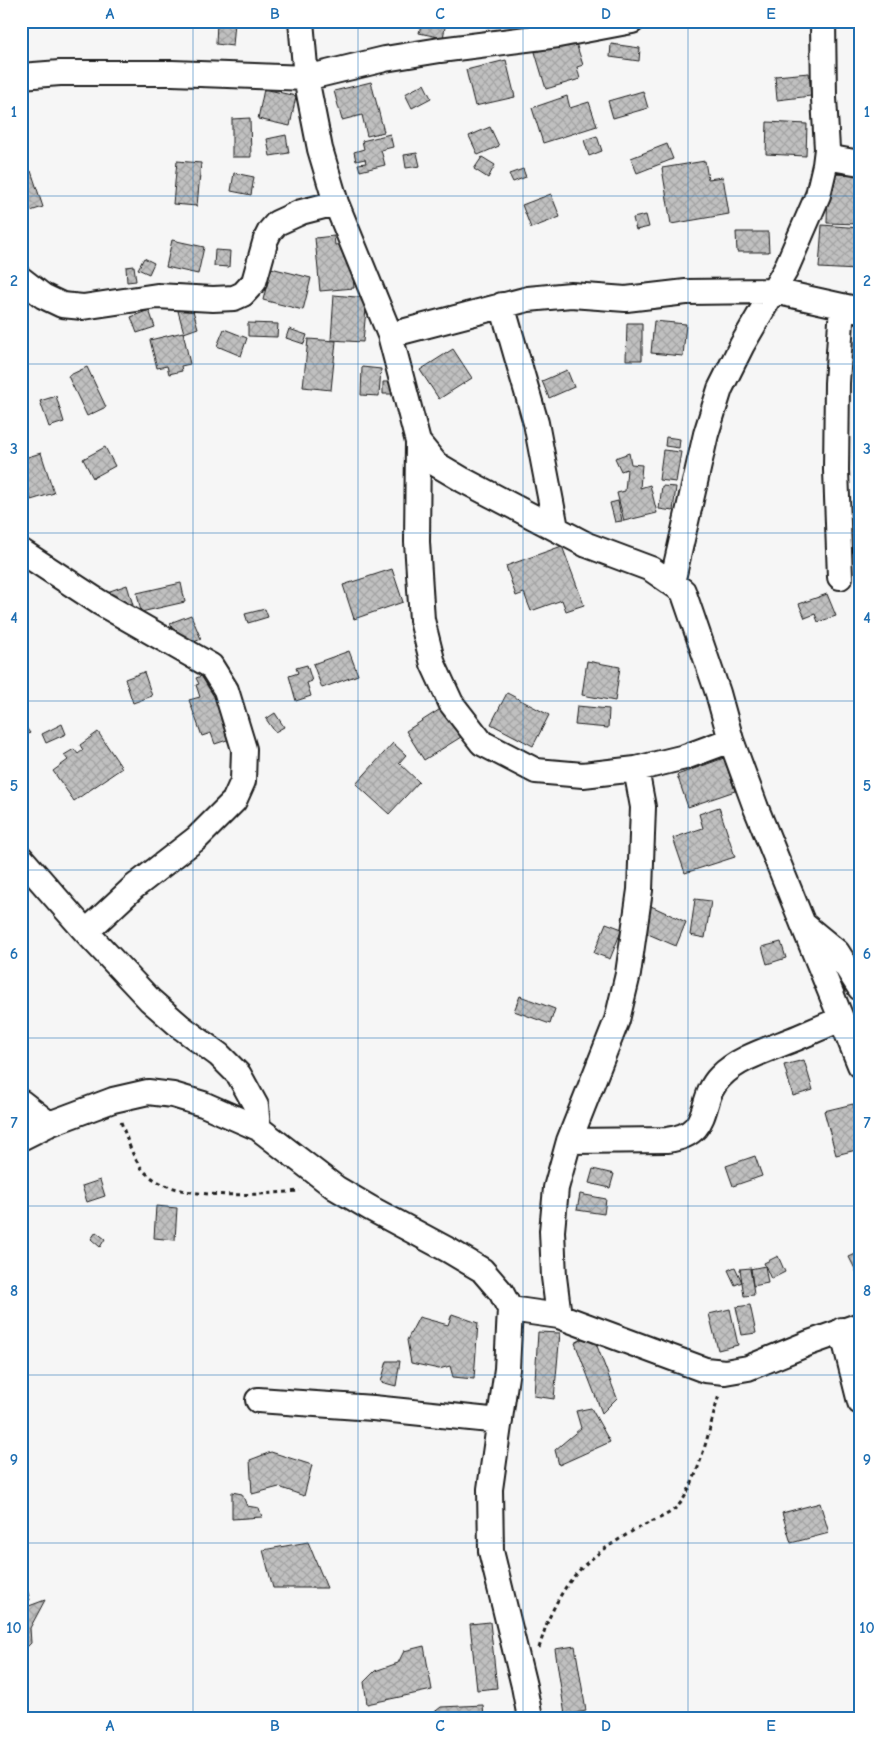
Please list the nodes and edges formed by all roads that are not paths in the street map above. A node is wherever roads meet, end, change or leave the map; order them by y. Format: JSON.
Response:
{"nodes":[{"id":1,"x":301,"y":21,"type":"edge"},
{"id":2,"x":632,"y":21,"type":"edge"},
{"id":3,"x":823,"y":21,"type":"edge"},
{"id":4,"x":21,"y":76,"type":"edge"},
{"id":5,"x":306,"y":78,"type":"junction"},
{"id":6,"x":826,"y":157,"type":"junction"},
{"id":7,"x":860,"y":163,"type":"edge"},
{"id":8,"x":336,"y":203,"type":"junction"},
{"id":9,"x":21,"y":279,"type":"edge"},
{"id":10,"x":774,"y":291,"type":"junction"},
{"id":11,"x":502,"y":305,"type":"junction"},
{"id":12,"x":851,"y":308,"type":"edge"},
{"id":13,"x":390,"y":335,"type":"junction"},
{"id":14,"x":418,"y":442,"type":"junction"},
{"id":15,"x":556,"y":528,"type":"junction"},
{"id":16,"x":21,"y":551,"type":"edge"},
{"id":17,"x":840,"y":577,"type":"dead end"},
{"id":18,"x":672,"y":583,"type":"junction"},
{"id":19,"x":731,"y":740,"type":"junction"},
{"id":20,"x":636,"y":769,"type":"junction"},
{"id":21,"x":21,"y":858,"type":"edge"},
{"id":22,"x":803,"y":924,"type":"junction"},
{"id":23,"x":86,"y":932,"type":"junction"},
{"id":24,"x":860,"y":988,"type":"edge"},
{"id":25,"x":841,"y":1018,"type":"junction"},
{"id":26,"x":860,"y":1065,"type":"edge"},
{"id":27,"x":21,"y":1102,"type":"edge"},
{"id":28,"x":49,"y":1124,"type":"junction"},
{"id":29,"x":258,"y":1128,"type":"junction"},
{"id":30,"x":21,"y":1138,"type":"edge"},
{"id":31,"x":569,"y":1141,"type":"junction"},
{"id":32,"x":510,"y":1309,"type":"junction"},
{"id":33,"x":559,"y":1316,"type":"junction"},
{"id":34,"x":851,"y":1327,"type":"edge"},
{"id":35,"x":258,"y":1400,"type":"dead end"},
{"id":36,"x":860,"y":1402,"type":"edge"},
{"id":37,"x":500,"y":1421,"type":"junction"},
{"id":38,"x":530,"y":1718,"type":"edge"}],
"edges":[{"from":1,"to":5,"type":"street"},
{"from":2,"to":5,"type":"street"},
{"from":3,"to":6,"type":"street"},
{"from":4,"to":5,"type":"street"},
{"from":5,"to":8,"type":"street"},
{"from":6,"to":7,"type":"street"},
{"from":6,"to":10,"type":"street"},
{"from":8,"to":9,"type":"street"},
{"from":8,"to":13,"type":"street"},
{"from":10,"to":11,"type":"street"},
{"from":10,"to":12,"type":"street"},
{"from":10,"to":18,"type":"street"},
{"from":11,"to":13,"type":"street"},
{"from":11,"to":15,"type":"street"},
{"from":12,"to":17,"type":"street"},
{"from":13,"to":14,"type":"street"},
{"from":14,"to":15,"type":"street"},
{"from":14,"to":20,"type":"street"},
{"from":15,"to":18,"type":"street"},
{"from":16,"to":23,"type":"street"},
{"from":18,"to":19,"type":"street"},
{"from":19,"to":20,"type":"street"},
{"from":19,"to":22,"type":"street"},
{"from":20,"to":31,"type":"street"},
{"from":21,"to":23,"type":"street"},
{"from":22,"to":24,"type":"street"},
{"from":22,"to":25,"type":"street"},
{"from":23,"to":29,"type":"street"},
{"from":25,"to":26,"type":"street"},
{"from":25,"to":31,"type":"street"},
{"from":27,"to":28,"type":"street"},
{"from":28,"to":29,"type":"street"},
{"from":28,"to":30,"type":"street"},
{"from":29,"to":32,"type":"street"},
{"from":31,"to":33,"type":"street"},
{"from":32,"to":33,"type":"street"},
{"from":32,"to":37,"type":"street"},
{"from":33,"to":34,"type":"street"},
{"from":34,"to":36,"type":"street"},
{"from":35,"to":37,"type":"street"},
{"from":37,"to":38,"type":"street"}]}
